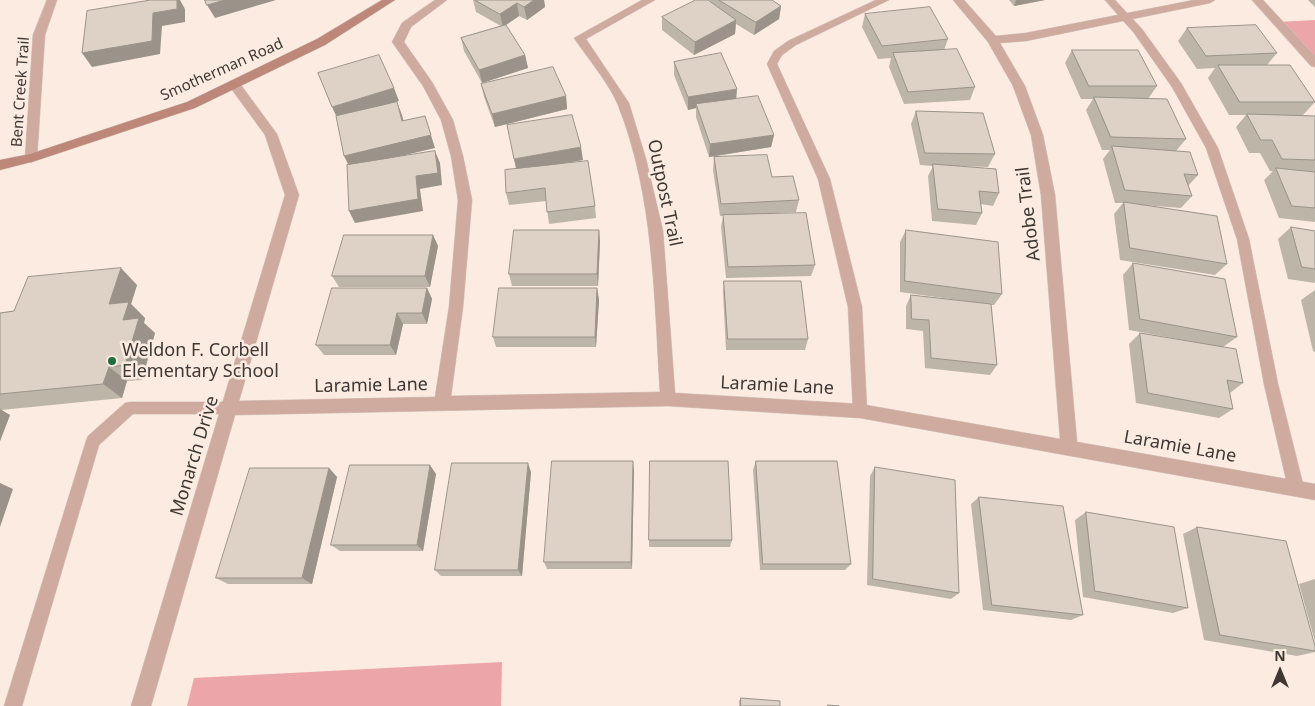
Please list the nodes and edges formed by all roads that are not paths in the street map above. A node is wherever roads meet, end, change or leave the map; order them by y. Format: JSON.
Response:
{"nodes":[{"id":1,"x":52,"y":0,"type":"edge"},
{"id":2,"x":390,"y":0,"type":"edge"},
{"id":3,"x":442,"y":0,"type":"edge"},
{"id":4,"x":650,"y":0,"type":"edge"},
{"id":5,"x":884,"y":0,"type":"edge"},
{"id":6,"x":958,"y":0,"type":"edge"},
{"id":7,"x":1110,"y":0,"type":"edge"},
{"id":8,"x":1210,"y":0,"type":"edge"},
{"id":9,"x":1257,"y":0,"type":"edge"},
{"id":10,"x":1126,"y":17,"type":"junction"},
{"id":11,"x":993,"y":40,"type":"junction"},
{"id":12,"x":1315,"y":63,"type":"edge"},
{"id":13,"x":234,"y":84,"type":"junction"},
{"id":14,"x":31,"y":158,"type":"junction"},
{"id":15,"x":0,"y":165,"type":"edge"},
{"id":16,"x":668,"y":399,"type":"junction"},
{"id":17,"x":442,"y":404,"type":"junction"},
{"id":18,"x":230,"y":408,"type":"junction"},
{"id":19,"x":860,"y":411,"type":"junction"},
{"id":20,"x":1069,"y":447,"type":"junction"},
{"id":21,"x":1296,"y":488,"type":"junction"},
{"id":22,"x":1315,"y":492,"type":"edge"},
{"id":23,"x":13,"y":706,"type":"edge"},
{"id":24,"x":141,"y":706,"type":"edge"}],
"edges":[{"from":1,"to":14,"type":"street","name":"Bent Creek Trail"},
{"from":2,"to":13,"type":"street","name":"Smotherman Road"},
{"from":3,"to":17,"type":"street"},
{"from":4,"to":16,"type":"street","name":"Outpost Trail"},
{"from":5,"to":19,"type":"lane"},
{"from":6,"to":11,"type":"street","name":"Adobe Trail"},
{"from":7,"to":10,"type":"lane"},
{"from":8,"to":10,"type":"street"},
{"from":9,"to":12,"type":"street"},
{"from":10,"to":11,"type":"street"},
{"from":10,"to":21,"type":"lane"},
{"from":11,"to":20,"type":"street","name":"Adobe Trail"},
{"from":13,"to":14,"type":"street","name":"Smotherman Road"},
{"from":13,"to":18,"type":"street","name":"Monarch Drive"},
{"from":14,"to":15,"type":"street","name":"Smotherman Road"},
{"from":16,"to":17,"type":"street","name":"Laramie Lane"},
{"from":16,"to":19,"type":"street","name":"Laramie Lane"},
{"from":17,"to":18,"type":"street","name":"Laramie Lane"},
{"from":18,"to":23,"type":"lane"},
{"from":18,"to":24,"type":"street","name":"Monarch Drive"},
{"from":19,"to":20,"type":"street","name":"Laramie Lane"},
{"from":20,"to":21,"type":"street","name":"Laramie Lane"},
{"from":21,"to":22,"type":"street","name":"Laramie Lane"}]}
